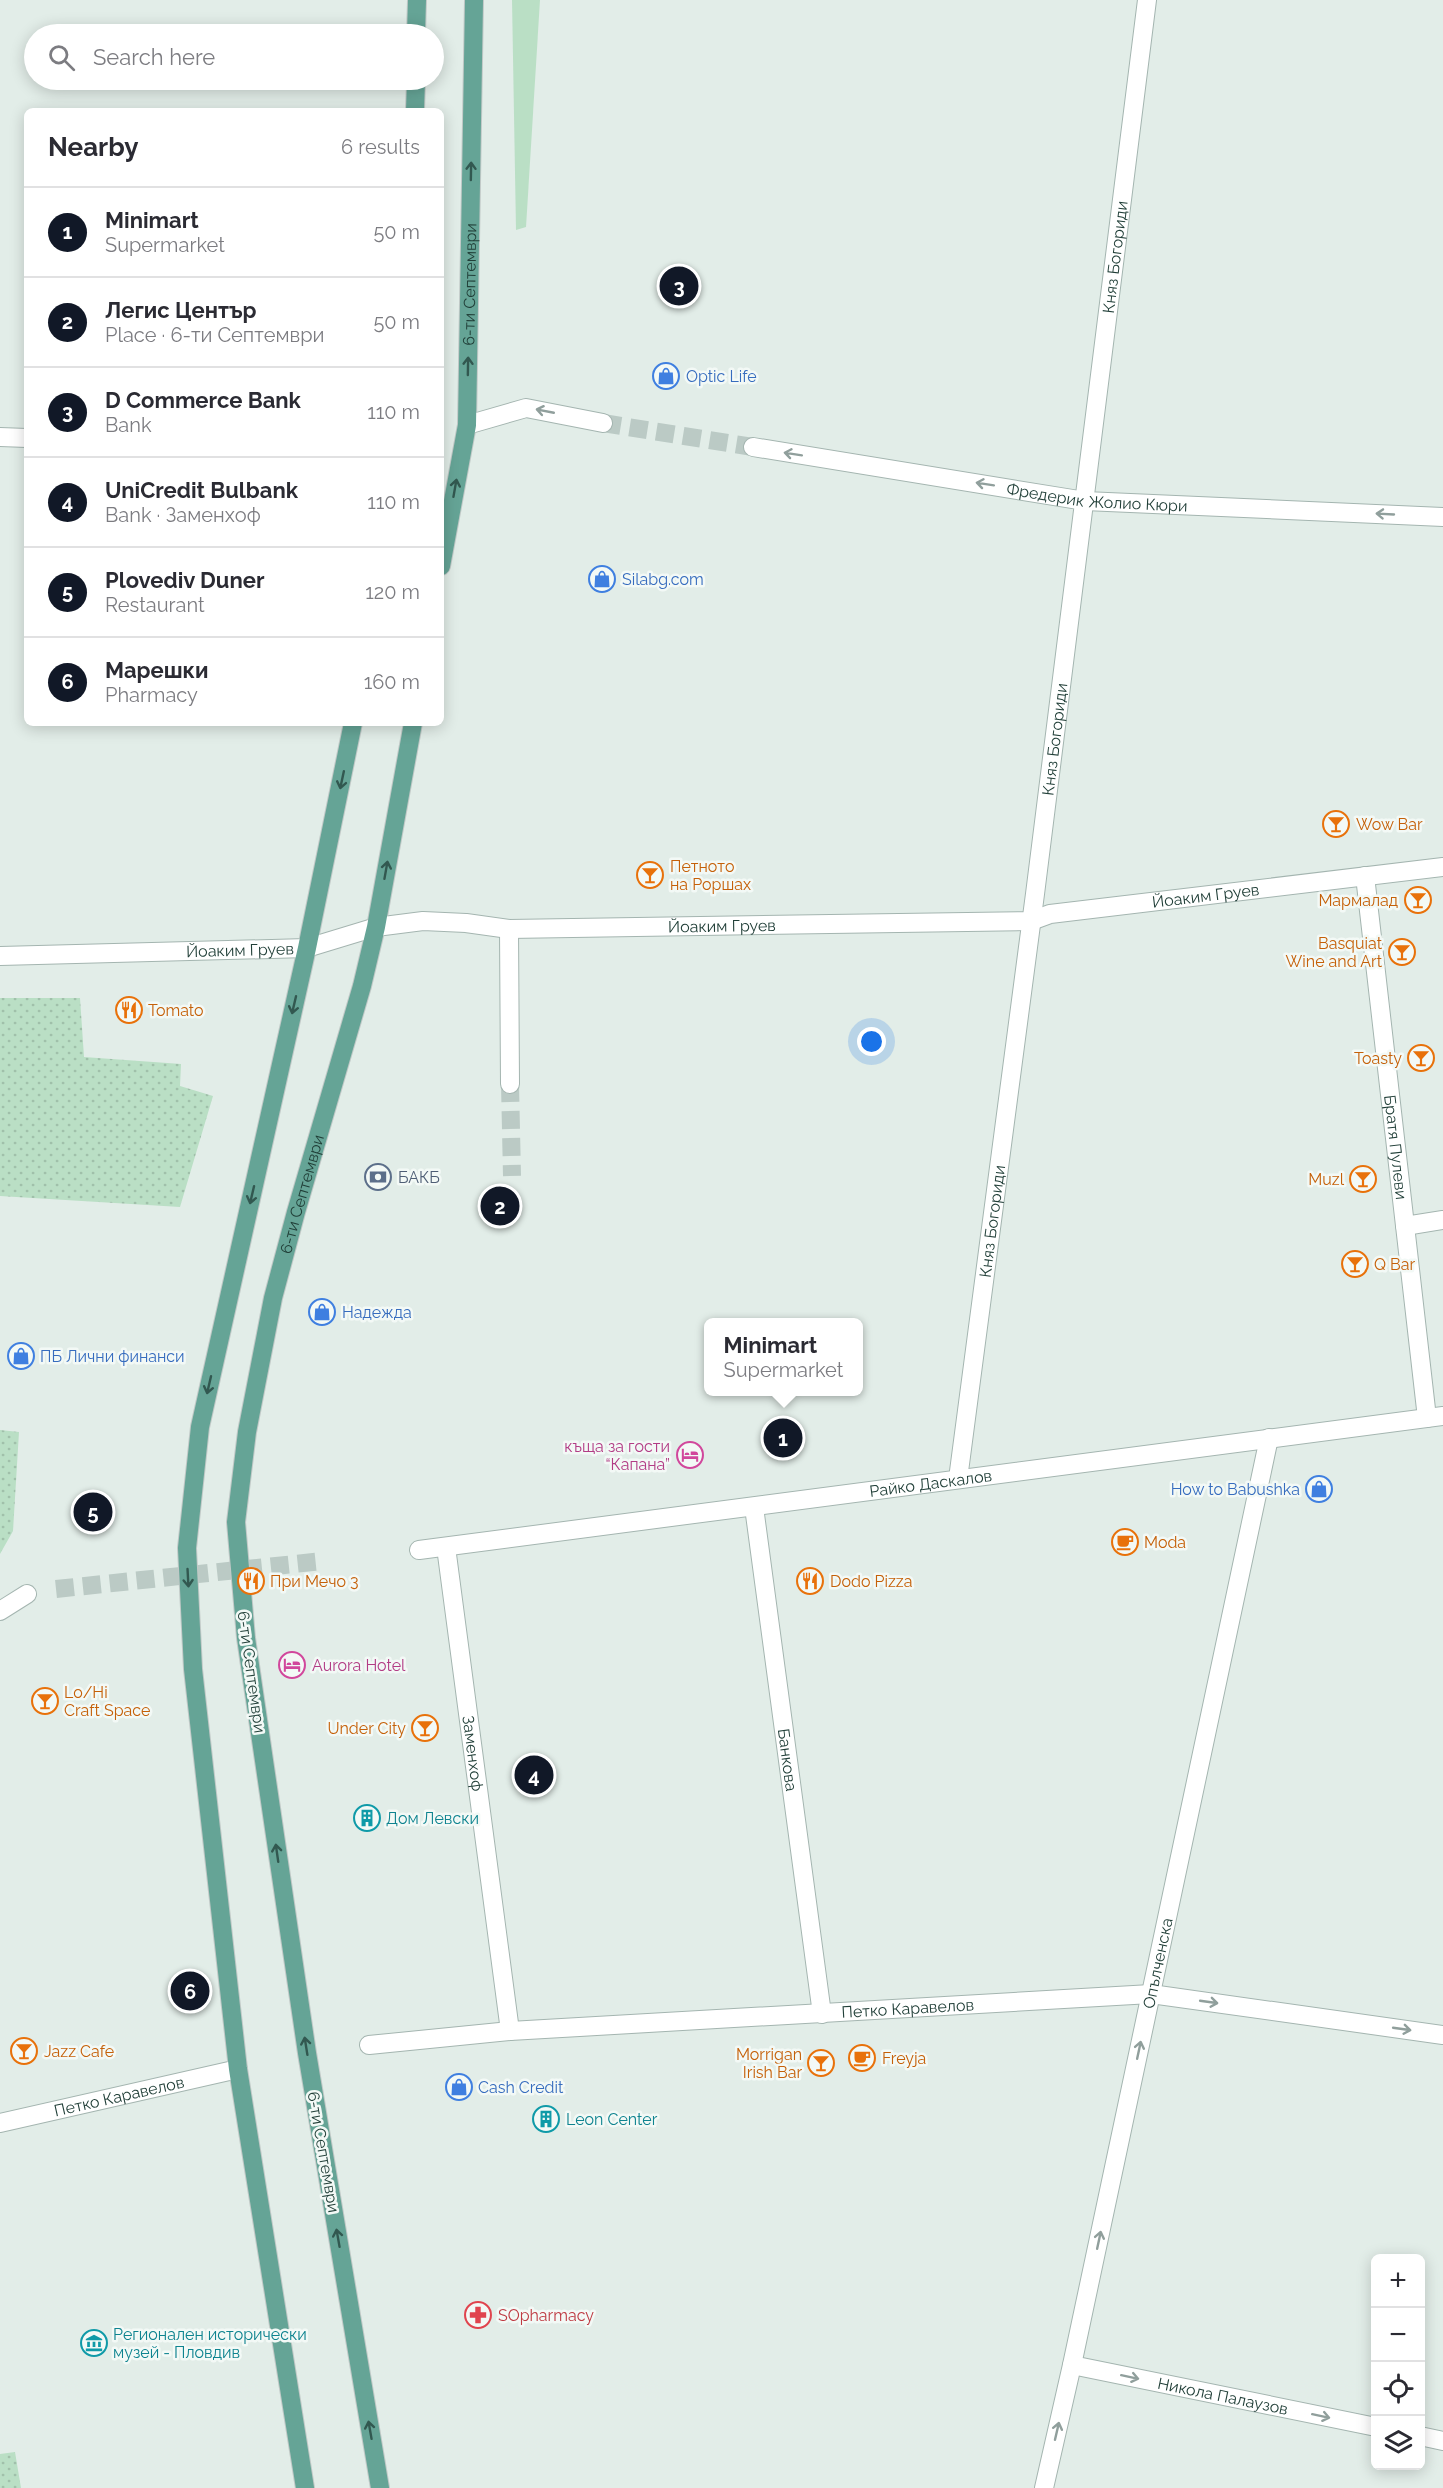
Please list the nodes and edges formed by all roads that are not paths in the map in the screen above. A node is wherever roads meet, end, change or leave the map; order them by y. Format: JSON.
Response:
{"nodes":[{"id":1,"x":417,"y":0,"type":"edge"},
{"id":2,"x":474,"y":0,"type":"edge"},
{"id":3,"x":1147,"y":0,"type":"edge"},
{"id":4,"x":416,"y":24,"type":"edge"},
{"id":5,"x":416,"y":90,"type":"edge"},
{"id":6,"x":416,"y":108,"type":"edge"},
{"id":7,"x":603,"y":423,"type":"tunnel mouth"},
{"id":8,"x":466,"y":425,"type":"junction"},
{"id":9,"x":0,"y":437,"type":"edge"},
{"id":10,"x":24,"y":438,"type":"edge"},
{"id":11,"x":753,"y":447,"type":"tunnel mouth"},
{"id":12,"x":1084,"y":501,"type":"junction"},
{"id":13,"x":1443,"y":517,"type":"edge"},
{"id":14,"x":444,"y":549,"type":"edge"},
{"id":15,"x":352,"y":726,"type":"edge"},
{"id":16,"x":412,"y":726,"type":"edge"},
{"id":17,"x":1443,"y":867,"type":"edge"},
{"id":18,"x":1365,"y":876,"type":"junction"},
{"id":19,"x":1031,"y":921,"type":"junction"},
{"id":20,"x":376,"y":927,"type":"junction"},
{"id":21,"x":508,"y":929,"type":"junction"},
{"id":22,"x":307,"y":948,"type":"junction"},
{"id":23,"x":0,"y":956,"type":"edge"},
{"id":24,"x":510,"y":1084,"type":"tunnel mouth"},
{"id":25,"x":1443,"y":1220,"type":"edge"},
{"id":26,"x":1405,"y":1226,"type":"junction"},
{"id":27,"x":1435,"y":1417,"type":"edge"},
{"id":28,"x":1269,"y":1438,"type":"junction"},
{"id":29,"x":958,"y":1479,"type":"junction"},
{"id":30,"x":754,"y":1507,"type":"junction"},
{"id":31,"x":446,"y":1547,"type":"junction"},
{"id":32,"x":419,"y":1551,"type":"dead end"},
{"id":33,"x":27,"y":1594,"type":"dead end"},
{"id":34,"x":0,"y":1611,"type":"edge"},
{"id":35,"x":1151,"y":1994,"type":"junction"},
{"id":36,"x":822,"y":2014,"type":"junction"},
{"id":37,"x":510,"y":2031,"type":"junction"},
{"id":38,"x":1443,"y":2035,"type":"edge"},
{"id":39,"x":369,"y":2045,"type":"dead end"},
{"id":40,"x":238,"y":2069,"type":"junction"},
{"id":41,"x":0,"y":2123,"type":"edge"},
{"id":42,"x":1072,"y":2365,"type":"junction"},
{"id":43,"x":1371,"y":2426,"type":"edge"},
{"id":44,"x":1425,"y":2437,"type":"edge"},
{"id":45,"x":1443,"y":2440,"type":"edge"},
{"id":46,"x":305,"y":2488,"type":"edge"},
{"id":47,"x":380,"y":2488,"type":"edge"},
{"id":48,"x":1044,"y":2488,"type":"edge"}],
"edges":[{"from":1,"to":4,"type":"main road"},
{"from":8,"to":2,"type":"main road","name":"6-ти Септември","one_way":true},
{"from":3,"to":12,"type":"street","name":"Княз Богориди"},
{"from":5,"to":6,"type":"main road"},
{"from":7,"to":8,"type":"street","one_way":true},
{"from":14,"to":8,"type":"main road","name":"6-ти Септември","one_way":true},
{"from":9,"to":10,"type":"street"},
{"from":12,"to":11,"type":"street","name":"Фредерик Жолио Кюри","one_way":true},
{"from":13,"to":12,"type":"street","name":"Фредерик Жолио Кюри","one_way":true},
{"from":12,"to":19,"type":"street","name":"Княз Богориди"},
{"from":15,"to":22,"type":"main road","one_way":true},
{"from":20,"to":16,"type":"main road","name":"6-ти Септември","one_way":true},
{"from":17,"to":18,"type":"street","name":"Йоаким Груев"},
{"from":18,"to":19,"type":"street","name":"Йоаким Груев"},
{"from":18,"to":26,"type":"street","name":"Братя Пулеви"},
{"from":19,"to":21,"type":"street","name":"Йоаким Груев"},
{"from":19,"to":29,"type":"street","name":"Княз Богориди"},
{"from":20,"to":21,"type":"street","name":"Йоаким Груев"},
{"from":20,"to":22,"type":"street","name":"Йоаким Груев"},
{"from":47,"to":20,"type":"main road","name":"6-ти Септември","one_way":true},
{"from":21,"to":24,"type":"street"},
{"from":22,"to":23,"type":"street","name":"Йоаким Груев"},
{"from":22,"to":40,"type":"main road","one_way":true},
{"from":25,"to":26,"type":"street"},
{"from":26,"to":27,"type":"street","name":"Братя Пулеви"},
{"from":27,"to":28,"type":"street","name":"Райко Даскалов"},
{"from":28,"to":29,"type":"street","name":"Райко Даскалов"},
{"from":28,"to":35,"type":"street","name":"Опълченска"},
{"from":29,"to":30,"type":"street","name":"Райко Даскалов"},
{"from":30,"to":31,"type":"street","name":"Райко Даскалов"},
{"from":30,"to":36,"type":"street","name":"Банкова"},
{"from":31,"to":32,"type":"street","name":"Райко Даскалов"},
{"from":31,"to":37,"type":"street","name":"Заменхоф"},
{"from":33,"to":34,"type":"street"},
{"from":35,"to":36,"type":"street","name":"Петко Каравелов"},
{"from":35,"to":38,"type":"street","name":"Петко Каравелов","one_way":true},
{"from":42,"to":35,"type":"street","name":"Опълченска","one_way":true},
{"from":36,"to":37,"type":"street","name":"Петко Каравелов"},
{"from":37,"to":39,"type":"street","name":"Петко Каравелов"},
{"from":40,"to":41,"type":"street","name":"Петко Каравелов"},
{"from":40,"to":46,"type":"main road"},
{"from":42,"to":43,"type":"street","name":"Никола Палаузов","one_way":true},
{"from":48,"to":42,"type":"street","name":"Опълченска","one_way":true},
{"from":44,"to":45,"type":"street"}]}
